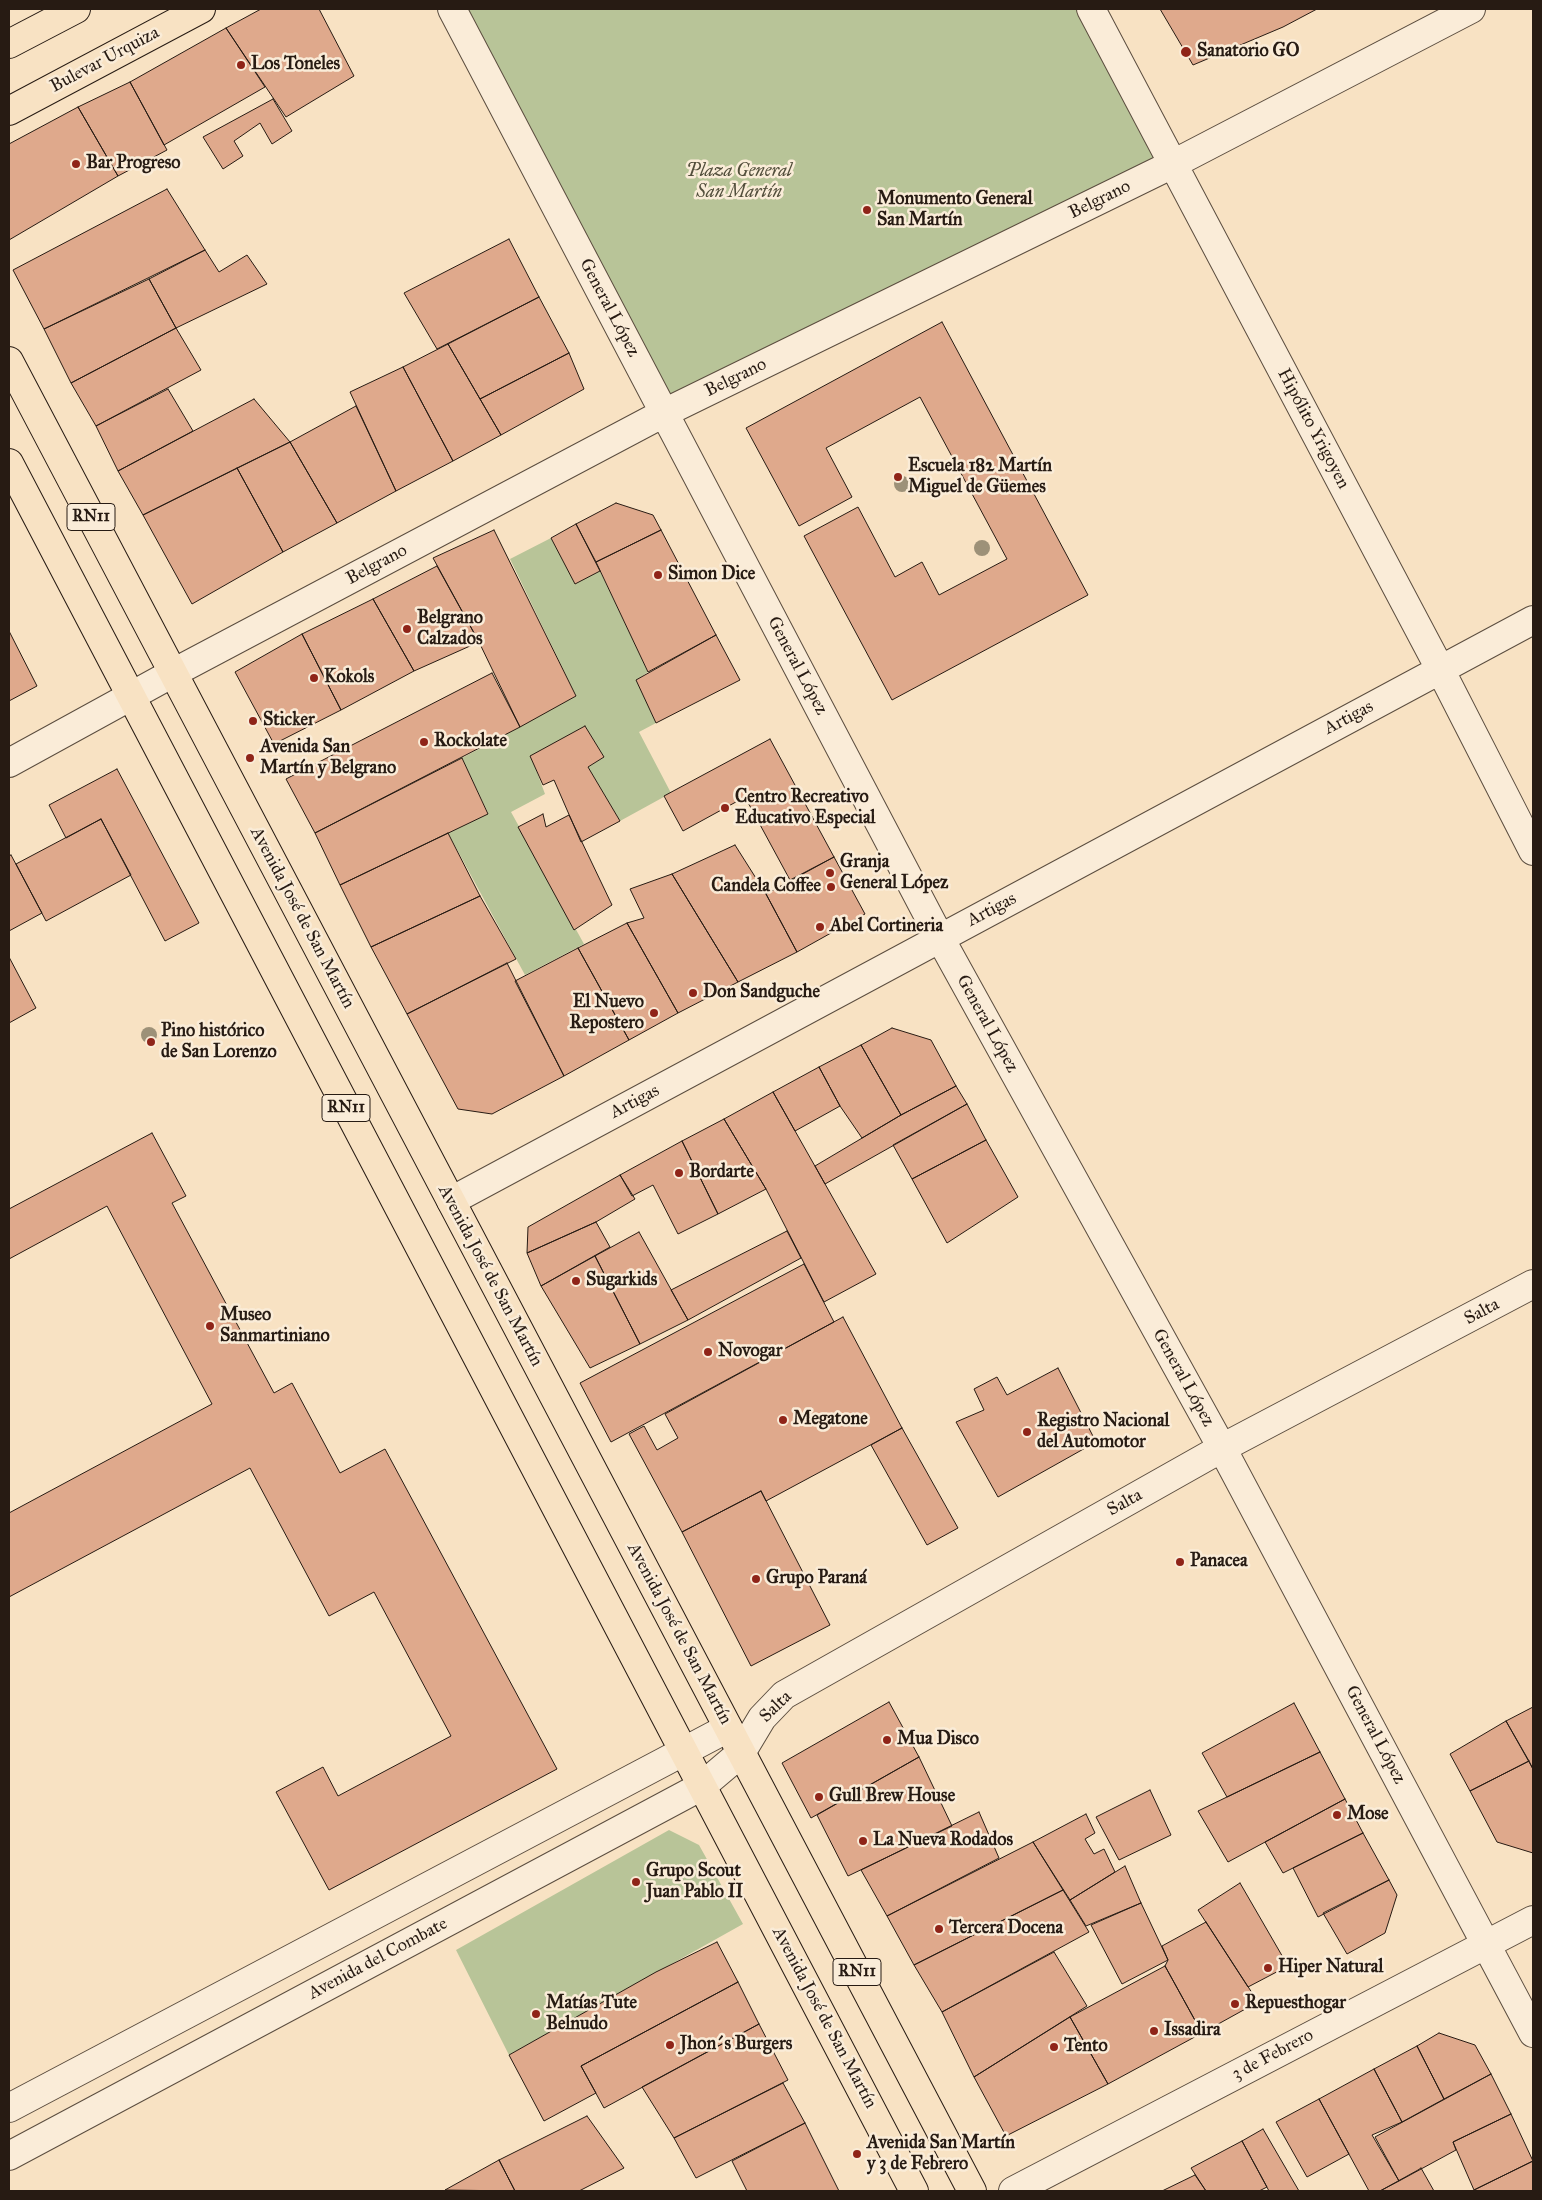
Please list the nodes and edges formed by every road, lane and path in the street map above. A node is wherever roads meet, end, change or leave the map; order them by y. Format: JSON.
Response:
{"nodes":[{"id":1,"x":76,"y":9,"type":"edge"},
{"id":2,"x":201,"y":9,"type":"edge"},
{"id":3,"x":452,"y":9,"type":"edge"},
{"id":4,"x":1091,"y":9,"type":"edge"},
{"id":5,"x":1472,"y":9,"type":"edge"},
{"id":6,"x":9,"y":44,"type":"edge"},
{"id":7,"x":9,"y":111,"type":"edge"},
{"id":8,"x":1172,"y":164,"type":"junction"},
{"id":9,"x":9,"y":361,"type":"edge"},
{"id":10,"x":664,"y":413,"type":"junction"},
{"id":11,"x":9,"y":463,"type":"edge"},
{"id":12,"x":1533,"y":620,"type":"edge"},
{"id":13,"x":1440,"y":669,"type":"junction"},
{"id":14,"x":173,"y":673,"type":"junction"},
{"id":15,"x":130,"y":696,"type":"junction"},
{"id":16,"x":9,"y":763,"type":"edge"},
{"id":17,"x":1533,"y":850,"type":"edge"},
{"id":18,"x":940,"y":938,"type":"junction"},
{"id":19,"x":451,"y":1201,"type":"junction"},
{"id":20,"x":1533,"y":1284,"type":"edge"},
{"id":21,"x":1222,"y":1448,"type":"junction"},
{"id":22,"x":728,"y":1728,"type":"junction"},
{"id":23,"x":684,"y":1752,"type":"junction"},
{"id":24,"x":741,"y":1753,"type":"junction"},
{"id":25,"x":702,"y":1786,"type":"junction"},
{"id":26,"x":1533,"y":1920,"type":"edge"},
{"id":27,"x":1487,"y":1944,"type":"junction"},
{"id":28,"x":1533,"y":2033,"type":"edge"},
{"id":29,"x":9,"y":2108,"type":"edge"},
{"id":30,"x":9,"y":2156,"type":"edge"},
{"id":31,"x":914,"y":2191,"type":"edge"},
{"id":32,"x":972,"y":2191,"type":"edge"},
{"id":33,"x":1013,"y":2191,"type":"edge"}],
"edges":[{"from":1,"to":6,"type":"main road"},
{"from":2,"to":7,"type":"main road","name":"Bulevar Urquiza"},
{"from":3,"to":10,"type":"street","name":"General López"},
{"from":4,"to":8,"type":"street","name":"Hipólito Yrigoyen"},
{"from":5,"to":8,"type":"street","name":"Belgrano"},
{"from":8,"to":10,"type":"street","name":"Belgrano"},
{"from":8,"to":13,"type":"street","name":"Hipólito Yrigoyen"},
{"from":9,"to":14,"type":"main road","name":"Avenida José de San Martín","number":"RN11"},
{"from":10,"to":14,"type":"street","name":"Belgrano"},
{"from":10,"to":18,"type":"street","name":"General López"},
{"from":11,"to":15,"type":"main road","name":"Avenida José de San Martín","number":"RN11"},
{"from":12,"to":13,"type":"street","name":"Artigas"},
{"from":13,"to":17,"type":"street","name":"Hipólito Yrigoyen"},
{"from":13,"to":18,"type":"street","name":"Artigas"},
{"from":14,"to":15,"type":"street","name":"Belgrano"},
{"from":14,"to":19,"type":"main road","name":"Avenida José de San Martín","number":"RN11"},
{"from":15,"to":16,"type":"street","name":"Belgrano"},
{"from":15,"to":23,"type":"main road","name":"Avenida José de San Martín","number":"RN11"},
{"from":18,"to":19,"type":"street","name":"Artigas"},
{"from":18,"to":21,"type":"street","name":"General López"},
{"from":19,"to":22,"type":"main road","name":"Avenida José de San Martín","number":"RN11"},
{"from":20,"to":21,"type":"street","name":"Salta"},
{"from":21,"to":24,"type":"street","name":"Salta"},
{"from":21,"to":27,"type":"street","name":"General López"},
{"from":22,"to":23,"type":"street"},
{"from":22,"to":24,"type":"main road","name":"Avenida José de San Martín","number":"RN11"},
{"from":23,"to":25,"type":"main road","name":"Avenida José de San Martín","number":"RN11"},
{"from":23,"to":29,"type":"street"},
{"from":24,"to":25,"type":"street","name":"Avenida del Combate"},
{"from":24,"to":32,"type":"main road","name":"Avenida José de San Martín","number":"RN11"},
{"from":25,"to":30,"type":"street","name":"Avenida del Combate"},
{"from":25,"to":31,"type":"main road","name":"Avenida José de San Martín","number":"RN11"},
{"from":26,"to":27,"type":"street","name":"3 de Febrero"},
{"from":27,"to":28,"type":"street","name":"General López"},
{"from":27,"to":33,"type":"street","name":"3 de Febrero"}]}
